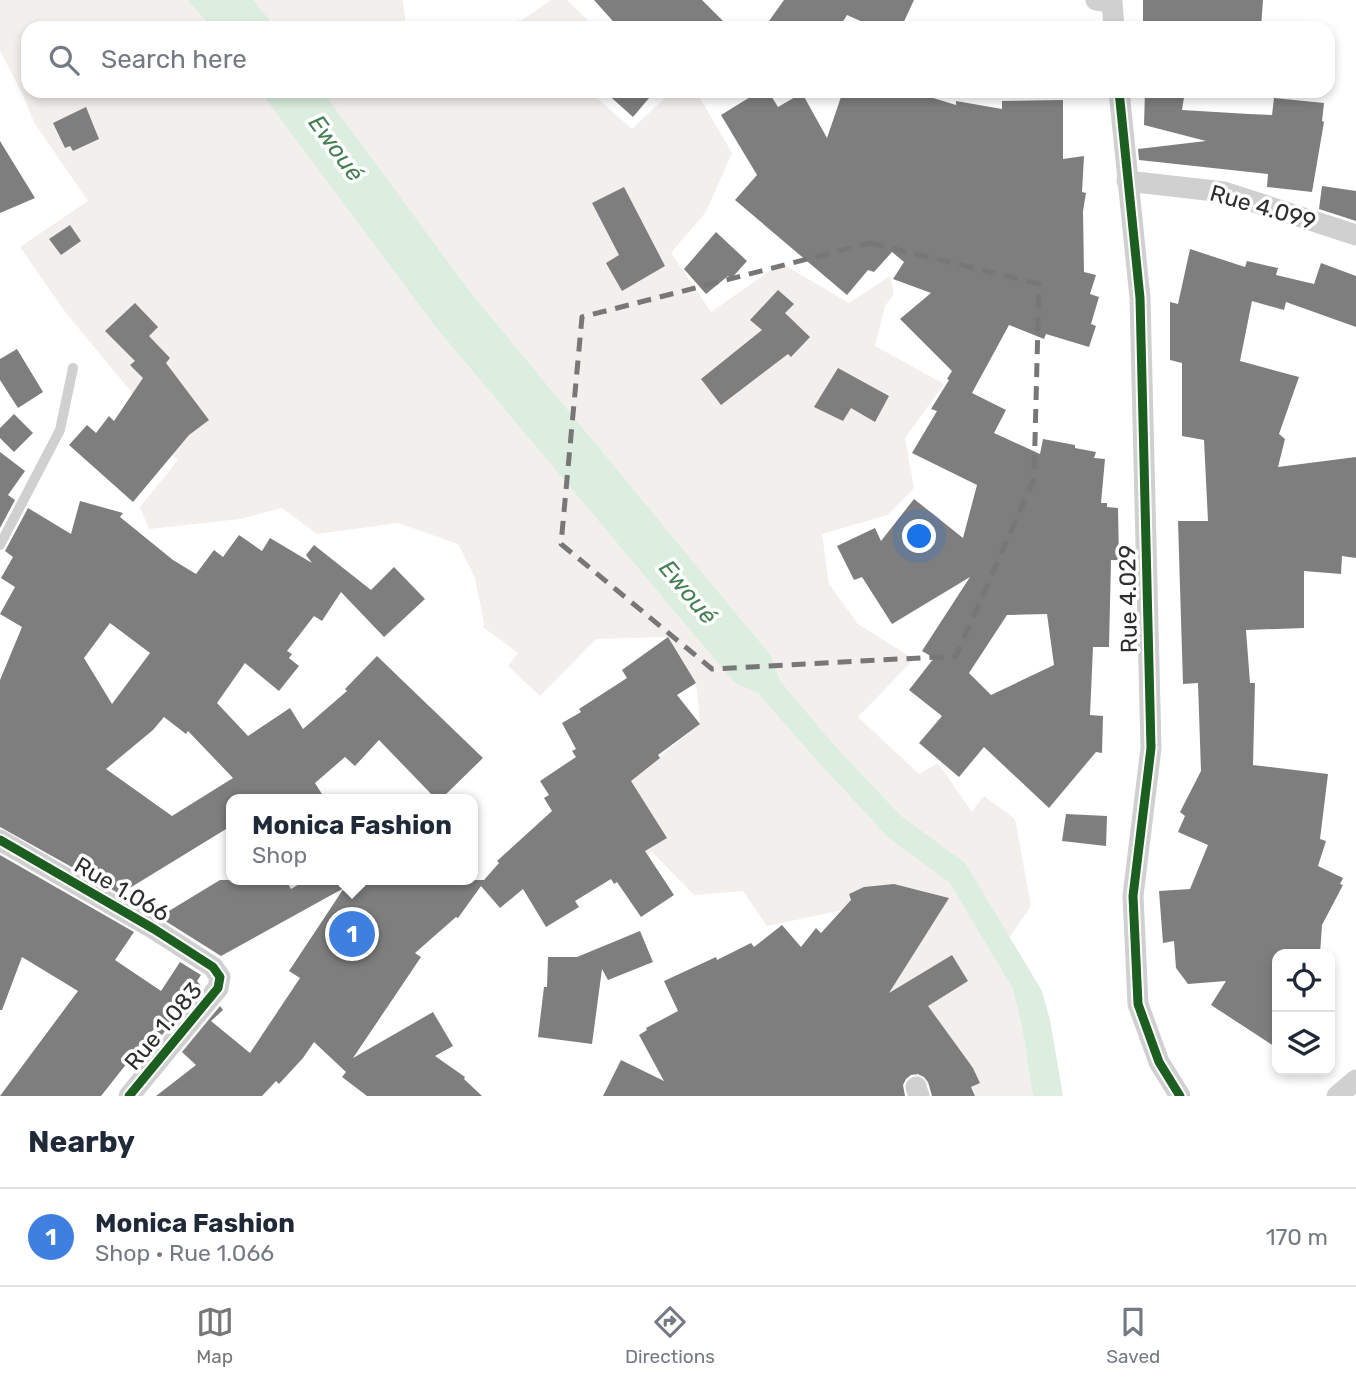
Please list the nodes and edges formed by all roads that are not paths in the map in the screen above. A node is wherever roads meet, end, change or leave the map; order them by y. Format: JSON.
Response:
{"nodes":[{"id":1,"x":1106,"y":1,"type":"edge"},
{"id":2,"x":1112,"y":21,"type":"edge"},
{"id":3,"x":1120,"y":98,"type":"edge"},
{"id":4,"x":1127,"y":181,"type":"junction"},
{"id":5,"x":1356,"y":235,"type":"edge"},
{"id":6,"x":73,"y":368,"type":"dead end"},
{"id":7,"x":0,"y":545,"type":"edge"},
{"id":8,"x":0,"y":840,"type":"edge"},
{"id":9,"x":220,"y":977,"type":"joint"},
{"id":10,"x":1356,"y":1080,"type":"edge"},
{"id":11,"x":129,"y":1096,"type":"edge"},
{"id":12,"x":1180,"y":1096,"type":"edge"},
{"id":13,"x":1337,"y":1096,"type":"edge"}],
"edges":[{"from":1,"to":2,"type":"street"},
{"from":3,"to":4,"type":"street","name":"Rue 4.029"},
{"from":4,"to":5,"type":"street","name":"Rue 4.099"},
{"from":4,"to":12,"type":"street","name":"Rue 4.029"},
{"from":6,"to":7,"type":"lane"},
{"from":8,"to":9,"type":"street","name":"Rue 1.066"},
{"from":9,"to":11,"type":"street","name":"Rue 1.083"},
{"from":10,"to":13,"type":"street"}]}
